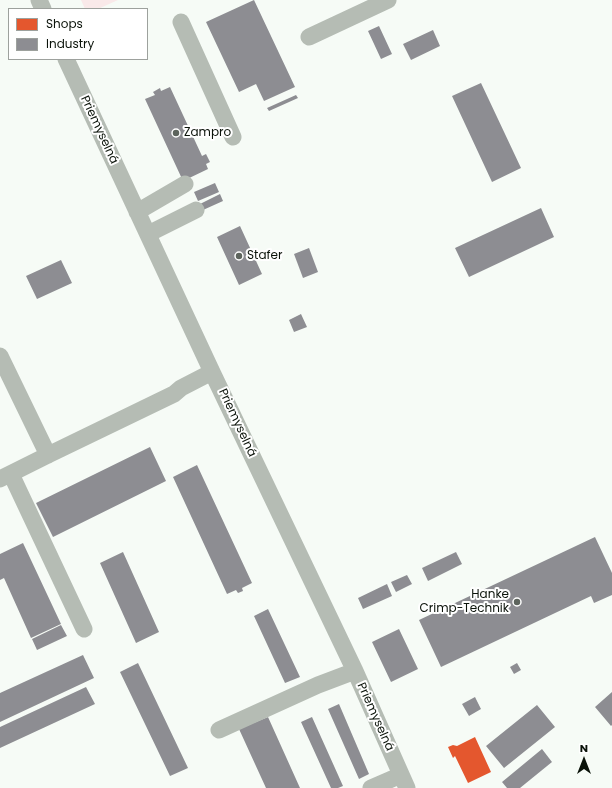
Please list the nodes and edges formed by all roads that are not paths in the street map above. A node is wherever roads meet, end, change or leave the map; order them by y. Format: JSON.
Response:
{"nodes":[{"id":1,"x":388,"y":0,"type":"edge"},
{"id":2,"x":181,"y":22,"type":"dead end"},
{"id":3,"x":309,"y":37,"type":"dead end"},
{"id":4,"x":66,"y":60,"type":"edge"},
{"id":5,"x":232,"y":137,"type":"dead end"},
{"id":6,"x":185,"y":184,"type":"dead end"},
{"id":7,"x":196,"y":210,"type":"dead end"},
{"id":8,"x":137,"y":212,"type":"junction"},
{"id":9,"x":148,"y":234,"type":"junction"},
{"id":10,"x":0,"y":356,"type":"edge"},
{"id":11,"x":212,"y":372,"type":"junction"},
{"id":12,"x":48,"y":454,"type":"junction"},
{"id":13,"x":6,"y":477,"type":"edge"},
{"id":14,"x":84,"y":629,"type":"dead end"},
{"id":15,"x":355,"y":671,"type":"junction"},
{"id":16,"x":219,"y":730,"type":"dead end"},
{"id":17,"x":404,"y":782,"type":"edge"},
{"id":18,"x":371,"y":788,"type":"edge"}],
"edges":[{"from":1,"to":3,"type":"lane"},
{"from":2,"to":5,"type":"lane"},
{"from":4,"to":8,"type":"lane","name":"Priemyselná"},
{"from":6,"to":8,"type":"lane"},
{"from":7,"to":9,"type":"lane"},
{"from":8,"to":9,"type":"lane","name":"Priemyselná"},
{"from":9,"to":11,"type":"lane","name":"Priemyselná"},
{"from":10,"to":12,"type":"lane"},
{"from":11,"to":12,"type":"lane"},
{"from":11,"to":15,"type":"lane","name":"Priemyselná"},
{"from":12,"to":13,"type":"lane"},
{"from":13,"to":14,"type":"lane"},
{"from":15,"to":16,"type":"lane"},
{"from":15,"to":17,"type":"lane","name":"Priemyselná"},
{"from":17,"to":18,"type":"lane"}]}
